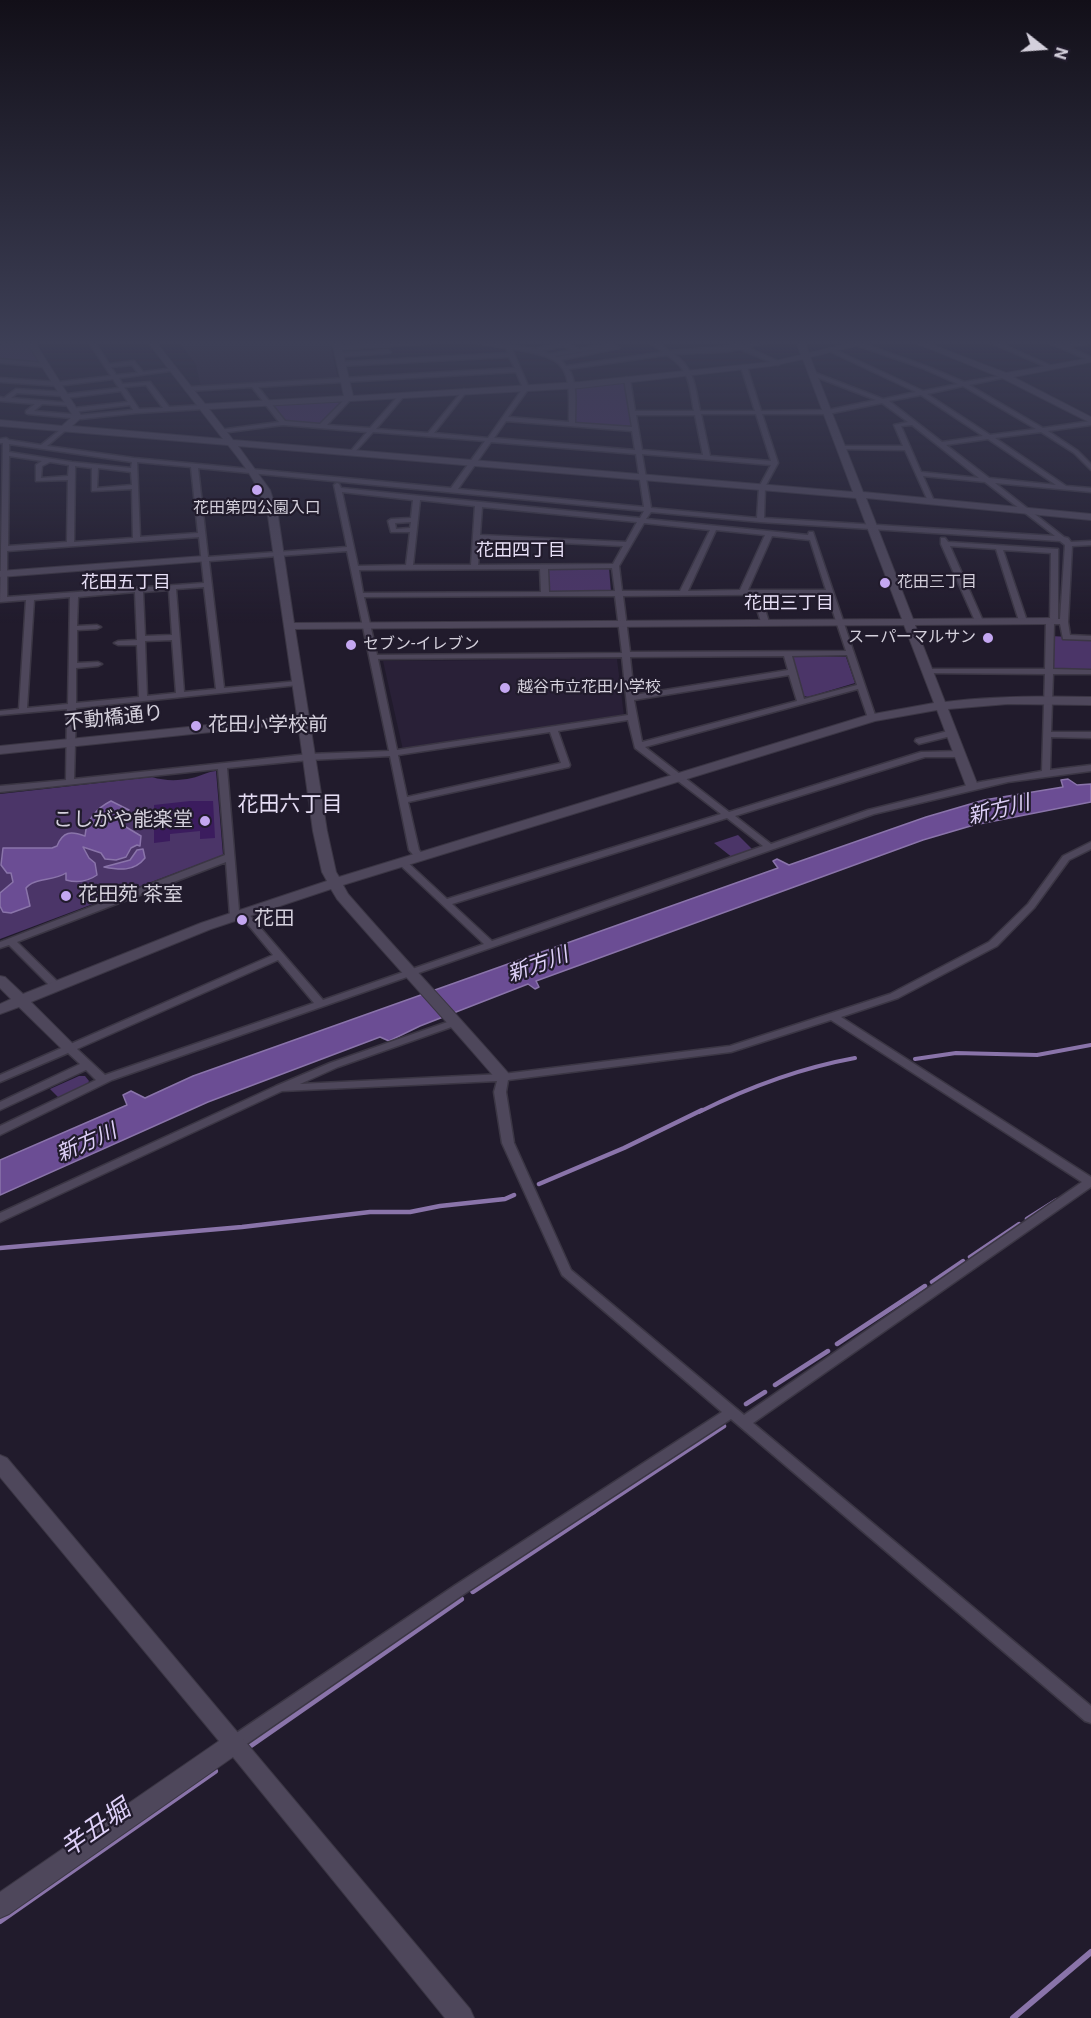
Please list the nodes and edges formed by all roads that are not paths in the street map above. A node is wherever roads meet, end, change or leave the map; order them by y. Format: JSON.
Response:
{"nodes":[{"id":1,"x":56,"y":435,"type":"edge"},
{"id":2,"x":150,"y":435,"type":"edge"},
{"id":3,"x":224,"y":435,"type":"edge"},
{"id":4,"x":368,"y":435,"type":"edge"},
{"id":5,"x":433,"y":435,"type":"edge"},
{"id":6,"x":493,"y":435,"type":"edge"},
{"id":7,"x":636,"y":435,"type":"edge"},
{"id":8,"x":703,"y":435,"type":"edge"},
{"id":9,"x":766,"y":435,"type":"edge"},
{"id":10,"x":836,"y":435,"type":"edge"},
{"id":11,"x":901,"y":435,"type":"edge"},
{"id":12,"x":930,"y":435,"type":"edge"},
{"id":13,"x":985,"y":435,"type":"edge"},
{"id":14,"x":1006,"y":435,"type":"edge"},
{"id":15,"x":1051,"y":435,"type":"edge"},
{"id":16,"x":989,"y":438,"type":"junction"},
{"id":17,"x":490,"y":439,"type":"junction"},
{"id":18,"x":230,"y":442,"type":"junction"},
{"id":19,"x":942,"y":444,"type":"junction"},
{"id":20,"x":3,"y":445,"type":"edge"},
{"id":21,"x":43,"y":446,"type":"junction"},
{"id":22,"x":841,"y":448,"type":"junction"},
{"id":23,"x":907,"y":448,"type":"junction"},
{"id":24,"x":353,"y":452,"type":"junction"},
{"id":25,"x":638,"y":452,"type":"junction"},
{"id":26,"x":707,"y":457,"type":"junction"},
{"id":27,"x":49,"y":460,"type":"junction"},
{"id":28,"x":134,"y":460,"type":"junction"},
{"id":29,"x":473,"y":462,"type":"junction"},
{"id":30,"x":774,"y":463,"type":"junction"},
{"id":31,"x":72,"y":464,"type":"junction"},
{"id":32,"x":95,"y":466,"type":"junction"},
{"id":33,"x":194,"y":466,"type":"junction"},
{"id":34,"x":1091,"y":468,"type":"edge"},
{"id":35,"x":134,"y":470,"type":"junction"},
{"id":36,"x":253,"y":471,"type":"junction"},
{"id":37,"x":920,"y":474,"type":"junction"},
{"id":38,"x":643,"y":477,"type":"junction"},
{"id":39,"x":71,"y":478,"type":"junction"},
{"id":40,"x":335,"y":479,"type":"junction"},
{"id":41,"x":989,"y":481,"type":"junction"},
{"id":42,"x":3,"y":486,"type":"edge"},
{"id":43,"x":762,"y":487,"type":"junction"},
{"id":44,"x":135,"y":488,"type":"junction"},
{"id":45,"x":1065,"y":488,"type":"junction"},
{"id":46,"x":338,"y":490,"type":"junction"},
{"id":47,"x":1091,"y":490,"type":"edge"},
{"id":48,"x":453,"y":491,"type":"junction"},
{"id":49,"x":860,"y":495,"type":"junction"},
{"id":50,"x":417,"y":498,"type":"junction"},
{"id":51,"x":931,"y":501,"type":"junction"},
{"id":52,"x":478,"y":504,"type":"junction"},
{"id":53,"x":648,"y":510,"type":"junction"},
{"id":54,"x":1028,"y":510,"type":"junction"},
{"id":55,"x":1091,"y":517,"type":"edge"},
{"id":56,"x":414,"y":520,"type":"junction"},
{"id":57,"x":642,"y":520,"type":"junction"},
{"id":58,"x":760,"y":520,"type":"junction"},
{"id":59,"x":808,"y":524,"type":"junction"},
{"id":60,"x":714,"y":528,"type":"junction"},
{"id":61,"x":872,"y":528,"type":"junction"},
{"id":62,"x":413,"y":530,"type":"junction"},
{"id":63,"x":940,"y":532,"type":"junction"},
{"id":64,"x":770,"y":533,"type":"junction"},
{"id":65,"x":202,"y":535,"type":"junction"},
{"id":66,"x":476,"y":537,"type":"junction"},
{"id":67,"x":813,"y":538,"type":"junction"},
{"id":68,"x":137,"y":540,"type":"junction"},
{"id":69,"x":1067,"y":542,"type":"junction"},
{"id":70,"x":1091,"y":543,"type":"edge"},
{"id":71,"x":70,"y":544,"type":"junction"},
{"id":72,"x":628,"y":544,"type":"junction"},
{"id":73,"x":945,"y":544,"type":"junction"},
{"id":74,"x":999,"y":547,"type":"junction"},
{"id":75,"x":3,"y":549,"type":"edge"},
{"id":76,"x":350,"y":549,"type":"junction"},
{"id":77,"x":279,"y":554,"type":"junction"},
{"id":78,"x":204,"y":559,"type":"junction"},
{"id":79,"x":615,"y":566,"type":"junction"},
{"id":80,"x":409,"y":567,"type":"junction"},
{"id":81,"x":474,"y":567,"type":"junction"},
{"id":82,"x":544,"y":567,"type":"junction"},
{"id":83,"x":355,"y":568,"type":"junction"},
{"id":84,"x":2,"y":574,"type":"edge"},
{"id":85,"x":207,"y":585,"type":"junction"},
{"id":86,"x":172,"y":588,"type":"junction"},
{"id":87,"x":139,"y":590,"type":"junction"},
{"id":88,"x":831,"y":592,"type":"junction"},
{"id":89,"x":683,"y":593,"type":"junction"},
{"id":90,"x":743,"y":593,"type":"junction"},
{"id":91,"x":545,"y":594,"type":"junction"},
{"id":92,"x":619,"y":594,"type":"junction"},
{"id":93,"x":74,"y":595,"type":"junction"},
{"id":94,"x":360,"y":595,"type":"junction"},
{"id":95,"x":30,"y":598,"type":"junction"},
{"id":96,"x":2,"y":600,"type":"edge"},
{"id":97,"x":759,"y":603,"type":"dead end"},
{"id":98,"x":908,"y":621,"type":"junction"},
{"id":99,"x":979,"y":621,"type":"junction"},
{"id":100,"x":1023,"y":621,"type":"junction"},
{"id":101,"x":1052,"y":621,"type":"junction"},
{"id":102,"x":765,"y":622,"type":"junction"},
{"id":103,"x":840,"y":622,"type":"junction"},
{"id":104,"x":1064,"y":622,"type":"junction"},
{"id":105,"x":623,"y":623,"type":"junction"},
{"id":106,"x":367,"y":625,"type":"junction"},
{"id":107,"x":290,"y":626,"type":"junction"},
{"id":108,"x":97,"y":627,"type":"dead end"},
{"id":109,"x":74,"y":628,"type":"junction"},
{"id":110,"x":176,"y":637,"type":"junction"},
{"id":111,"x":1091,"y":638,"type":"edge"},
{"id":112,"x":141,"y":641,"type":"junction"},
{"id":113,"x":118,"y":643,"type":"dead end"},
{"id":114,"x":851,"y":653,"type":"junction"},
{"id":115,"x":787,"y":654,"type":"junction"},
{"id":116,"x":626,"y":655,"type":"junction"},
{"id":117,"x":373,"y":657,"type":"junction"},
{"id":118,"x":98,"y":664,"type":"dead end"},
{"id":119,"x":73,"y":666,"type":"junction"},
{"id":120,"x":927,"y":670,"type":"junction"},
{"id":121,"x":792,"y":672,"type":"junction"},
{"id":122,"x":1050,"y":672,"type":"junction"},
{"id":123,"x":1091,"y":672,"type":"edge"},
{"id":124,"x":298,"y":683,"type":"junction"},
{"id":125,"x":861,"y":686,"type":"junction"},
{"id":126,"x":220,"y":691,"type":"junction"},
{"id":127,"x":180,"y":695,"type":"junction"},
{"id":128,"x":630,"y":698,"type":"junction"},
{"id":129,"x":143,"y":699,"type":"junction"},
{"id":130,"x":1048,"y":700,"type":"junction"},
{"id":131,"x":801,"y":701,"type":"junction"},
{"id":132,"x":1091,"y":701,"type":"edge"},
{"id":133,"x":940,"y":704,"type":"junction"},
{"id":134,"x":72,"y":706,"type":"junction"},
{"id":135,"x":23,"y":711,"type":"junction"},
{"id":136,"x":0,"y":713,"type":"edge"},
{"id":137,"x":632,"y":717,"type":"junction"},
{"id":138,"x":872,"y":718,"type":"junction"},
{"id":139,"x":303,"y":720,"type":"junction"},
{"id":140,"x":553,"y":729,"type":"junction"},
{"id":141,"x":952,"y":733,"type":"junction"},
{"id":142,"x":1047,"y":734,"type":"junction"},
{"id":143,"x":1091,"y":735,"type":"edge"},
{"id":144,"x":919,"y":741,"type":"dead end"},
{"id":145,"x":71,"y":742,"type":"junction"},
{"id":146,"x":638,"y":746,"type":"junction"},
{"id":147,"x":0,"y":750,"type":"edge"},
{"id":148,"x":394,"y":753,"type":"junction"},
{"id":149,"x":960,"y":754,"type":"junction"},
{"id":150,"x":309,"y":757,"type":"junction"},
{"id":151,"x":222,"y":766,"type":"junction"},
{"id":152,"x":1091,"y":768,"type":"edge"},
{"id":153,"x":1046,"y":771,"type":"junction"},
{"id":154,"x":679,"y":777,"type":"junction"},
{"id":155,"x":70,"y":782,"type":"junction"},
{"id":156,"x":972,"y":786,"type":"junction"},
{"id":157,"x":0,"y":789,"type":"edge"},
{"id":158,"x":404,"y":800,"type":"junction"},
{"id":159,"x":728,"y":815,"type":"junction"},
{"id":160,"x":1091,"y":845,"type":"edge"},
{"id":161,"x":770,"y":847,"type":"junction"},
{"id":162,"x":419,"y":856,"type":"junction"},
{"id":163,"x":229,"y":857,"type":"junction"},
{"id":164,"x":402,"y":862,"type":"junction"},
{"id":165,"x":334,"y":883,"type":"junction"},
{"id":166,"x":445,"y":903,"type":"junction"},
{"id":167,"x":239,"y":914,"type":"junction"},
{"id":168,"x":5,"y":943,"type":"edge"},
{"id":169,"x":491,"y":945,"type":"junction"},
{"id":170,"x":279,"y":956,"type":"junction"},
{"id":171,"x":409,"y":974,"type":"junction"},
{"id":172,"x":0,"y":980,"type":"edge"},
{"id":173,"x":56,"y":986,"type":"junction"},
{"id":174,"x":21,"y":1001,"type":"junction"},
{"id":175,"x":321,"y":1004,"type":"junction"},
{"id":176,"x":0,"y":1009,"type":"edge"},
{"id":177,"x":834,"y":1017,"type":"junction"},
{"id":178,"x":456,"y":1022,"type":"junction"},
{"id":179,"x":69,"y":1048,"type":"junction"},
{"id":180,"x":88,"y":1065,"type":"junction"},
{"id":181,"x":503,"y":1077,"type":"junction"},
{"id":182,"x":0,"y":1079,"type":"edge"},
{"id":183,"x":103,"y":1080,"type":"junction"},
{"id":184,"x":280,"y":1088,"type":"junction"},
{"id":185,"x":0,"y":1106,"type":"edge"},
{"id":186,"x":0,"y":1131,"type":"edge"},
{"id":187,"x":1091,"y":1181,"type":"edge"},
{"id":188,"x":0,"y":1218,"type":"edge"},
{"id":189,"x":737,"y":1418,"type":"junction"},
{"id":190,"x":0,"y":1463,"type":"edge"},
{"id":191,"x":1091,"y":1716,"type":"edge"},
{"id":192,"x":235,"y":1743,"type":"junction"},
{"id":193,"x":0,"y":1906,"type":"edge"},
{"id":194,"x":461,"y":2018,"type":"edge"}],
"edges":[{"from":1,"to":21,"type":"street"},
{"from":2,"to":18,"type":"street"},
{"from":3,"to":18,"type":"street"},
{"from":4,"to":24,"type":"street"},
{"from":5,"to":17,"type":"street"},
{"from":6,"to":17,"type":"street"},
{"from":7,"to":25,"type":"street"},
{"from":8,"to":26,"type":"street"},
{"from":9,"to":30,"type":"street"},
{"from":10,"to":22,"type":"street"},
{"from":11,"to":23,"type":"street"},
{"from":12,"to":19,"type":"street"},
{"from":13,"to":16,"type":"street"},
{"from":14,"to":16,"type":"street"},
{"from":15,"to":34,"type":"street"},
{"from":16,"to":19,"type":"street"},
{"from":16,"to":45,"type":"street"},
{"from":17,"to":25,"type":"street"},
{"from":17,"to":29,"type":"street"},
{"from":18,"to":24,"type":"street"},
{"from":18,"to":36,"type":"street"},
{"from":19,"to":41,"type":"street"},
{"from":20,"to":21,"type":"street"},
{"from":20,"to":27,"type":"street"},
{"from":20,"to":42,"type":"street"},
{"from":21,"to":28,"type":"street"},
{"from":22,"to":23,"type":"street"},
{"from":22,"to":49,"type":"street"},
{"from":23,"to":37,"type":"street"},
{"from":24,"to":29,"type":"street"},
{"from":25,"to":26,"type":"street"},
{"from":25,"to":38,"type":"street"},
{"from":26,"to":30,"type":"street"},
{"from":27,"to":31,"type":"street"},
{"from":27,"to":39,"type":"street"},
{"from":28,"to":33,"type":"street"},
{"from":28,"to":35,"type":"street"},
{"from":29,"to":38,"type":"street"},
{"from":29,"to":48,"type":"street"},
{"from":30,"to":43,"type":"street"},
{"from":31,"to":32,"type":"street"},
{"from":31,"to":39,"type":"street"},
{"from":32,"to":35,"type":"street"},
{"from":32,"to":44,"type":"street"},
{"from":33,"to":36,"type":"street"},
{"from":33,"to":65,"type":"street"},
{"from":35,"to":44,"type":"street"},
{"from":36,"to":40,"type":"street"},
{"from":36,"to":77,"type":"street"},
{"from":37,"to":41,"type":"street"},
{"from":37,"to":51,"type":"street"},
{"from":38,"to":43,"type":"street"},
{"from":38,"to":53,"type":"street"},
{"from":39,"to":71,"type":"street"},
{"from":40,"to":46,"type":"street"},
{"from":40,"to":48,"type":"street"},
{"from":41,"to":45,"type":"street"},
{"from":41,"to":54,"type":"street"},
{"from":42,"to":75,"type":"street"},
{"from":43,"to":49,"type":"street"},
{"from":43,"to":58,"type":"street"},
{"from":44,"to":68,"type":"street"},
{"from":45,"to":47,"type":"street"},
{"from":46,"to":50,"type":"street"},
{"from":46,"to":76,"type":"street"},
{"from":48,"to":53,"type":"street"},
{"from":49,"to":51,"type":"street"},
{"from":49,"to":61,"type":"street"},
{"from":50,"to":52,"type":"street"},
{"from":50,"to":56,"type":"street"},
{"from":51,"to":54,"type":"street"},
{"from":52,"to":57,"type":"street"},
{"from":52,"to":66,"type":"street"},
{"from":53,"to":57,"type":"street"},
{"from":53,"to":58,"type":"street"},
{"from":54,"to":55,"type":"street"},
{"from":54,"to":69,"type":"street"},
{"from":56,"to":62,"type":"street"},
{"from":56,"to":62,"type":"street"},
{"from":57,"to":60,"type":"street"},
{"from":57,"to":72,"type":"street"},
{"from":58,"to":59,"type":"street"},
{"from":59,"to":61,"type":"street"},
{"from":59,"to":67,"type":"street"},
{"from":60,"to":64,"type":"street"},
{"from":60,"to":89,"type":"street"},
{"from":61,"to":63,"type":"street"},
{"from":61,"to":98,"type":"street"},
{"from":62,"to":80,"type":"street"},
{"from":63,"to":69,"type":"street"},
{"from":63,"to":73,"type":"street"},
{"from":64,"to":67,"type":"street"},
{"from":64,"to":90,"type":"street"},
{"from":65,"to":68,"type":"street"},
{"from":65,"to":78,"type":"street"},
{"from":66,"to":72,"type":"street"},
{"from":66,"to":81,"type":"street"},
{"from":67,"to":88,"type":"street"},
{"from":68,"to":71,"type":"street"},
{"from":69,"to":70,"type":"street"},
{"from":69,"to":104,"type":"street"},
{"from":71,"to":75,"type":"street"},
{"from":72,"to":79,"type":"street"},
{"from":73,"to":74,"type":"street"},
{"from":73,"to":99,"type":"street"},
{"from":74,"to":100,"type":"street"},
{"from":74,"to":101,"type":"street"},
{"from":75,"to":84,"type":"street"},
{"from":76,"to":77,"type":"street"},
{"from":76,"to":83,"type":"street"},
{"from":77,"to":78,"type":"street"},
{"from":77,"to":107,"type":"street"},
{"from":78,"to":84,"type":"street"},
{"from":78,"to":85,"type":"street"},
{"from":79,"to":82,"type":"street"},
{"from":79,"to":92,"type":"street"},
{"from":80,"to":81,"type":"street"},
{"from":80,"to":83,"type":"street"},
{"from":81,"to":82,"type":"street"},
{"from":82,"to":91,"type":"street"},
{"from":83,"to":94,"type":"street"},
{"from":84,"to":96,"type":"street"},
{"from":85,"to":86,"type":"street"},
{"from":85,"to":126,"type":"street"},
{"from":86,"to":87,"type":"street"},
{"from":86,"to":110,"type":"street"},
{"from":87,"to":93,"type":"street"},
{"from":87,"to":112,"type":"street"},
{"from":88,"to":90,"type":"street"},
{"from":88,"to":103,"type":"street"},
{"from":89,"to":90,"type":"street"},
{"from":89,"to":92,"type":"street"},
{"from":91,"to":92,"type":"street"},
{"from":91,"to":94,"type":"street"},
{"from":92,"to":105,"type":"street"},
{"from":93,"to":95,"type":"street"},
{"from":93,"to":109,"type":"street"},
{"from":94,"to":106,"type":"street"},
{"from":95,"to":96,"type":"street"},
{"from":95,"to":135,"type":"street"},
{"from":97,"to":102,"type":"street"},
{"from":98,"to":99,"type":"street"},
{"from":98,"to":103,"type":"street"},
{"from":98,"to":120,"type":"street"},
{"from":99,"to":100,"type":"street"},
{"from":100,"to":101,"type":"street"},
{"from":101,"to":104,"type":"street"},
{"from":101,"to":122,"type":"street"},
{"from":102,"to":103,"type":"street"},
{"from":102,"to":105,"type":"street"},
{"from":103,"to":114,"type":"street"},
{"from":104,"to":111,"type":"street"},
{"from":105,"to":106,"type":"street"},
{"from":105,"to":116,"type":"street"},
{"from":106,"to":107,"type":"street"},
{"from":106,"to":117,"type":"street"},
{"from":107,"to":124,"type":"street"},
{"from":108,"to":109,"type":"street"},
{"from":109,"to":119,"type":"street"},
{"from":110,"to":112,"type":"street"},
{"from":110,"to":127,"type":"street"},
{"from":112,"to":113,"type":"street"},
{"from":112,"to":129,"type":"street"},
{"from":114,"to":115,"type":"street"},
{"from":114,"to":125,"type":"street"},
{"from":115,"to":116,"type":"street"},
{"from":115,"to":121,"type":"street"},
{"from":116,"to":117,"type":"street"},
{"from":116,"to":128,"type":"street"},
{"from":117,"to":148,"type":"street"},
{"from":118,"to":119,"type":"street"},
{"from":119,"to":134,"type":"street"},
{"from":120,"to":122,"type":"street"},
{"from":120,"to":133,"type":"street"},
{"from":121,"to":128,"type":"street"},
{"from":121,"to":131,"type":"street"},
{"from":122,"to":123,"type":"street"},
{"from":122,"to":130,"type":"street"},
{"from":124,"to":126,"type":"street"},
{"from":124,"to":139,"type":"street"},
{"from":125,"to":131,"type":"street"},
{"from":125,"to":138,"type":"street"},
{"from":126,"to":127,"type":"street"},
{"from":127,"to":129,"type":"street"},
{"from":128,"to":137,"type":"street"},
{"from":129,"to":134,"type":"street"},
{"from":130,"to":132,"type":"street"},
{"from":130,"to":133,"type":"street"},
{"from":130,"to":142,"type":"street"},
{"from":131,"to":146,"type":"street"},
{"from":133,"to":138,"type":"street"},
{"from":133,"to":141,"type":"street"},
{"from":134,"to":135,"type":"street"},
{"from":134,"to":145,"type":"street"},
{"from":135,"to":136,"type":"street"},
{"from":137,"to":140,"type":"street"},
{"from":137,"to":146,"type":"street"},
{"from":138,"to":154,"type":"street"},
{"from":139,"to":145,"type":"street","name":"不動橋通り"},
{"from":139,"to":150,"type":"street"},
{"from":140,"to":148,"type":"street"},
{"from":140,"to":158,"type":"street"},
{"from":141,"to":144,"type":"street"},
{"from":141,"to":149,"type":"street"},
{"from":142,"to":143,"type":"street"},
{"from":142,"to":153,"type":"street"},
{"from":145,"to":147,"type":"street","name":"不動橋通り"},
{"from":145,"to":155,"type":"street"},
{"from":146,"to":154,"type":"street"},
{"from":148,"to":150,"type":"street"},
{"from":148,"to":158,"type":"street"},
{"from":149,"to":156,"type":"street"},
{"from":149,"to":159,"type":"street"},
{"from":150,"to":151,"type":"street"},
{"from":150,"to":165,"type":"street"},
{"from":151,"to":155,"type":"street"},
{"from":151,"to":163,"type":"street"},
{"from":152,"to":153,"type":"street"},
{"from":153,"to":156,"type":"street"},
{"from":154,"to":159,"type":"street"},
{"from":154,"to":162,"type":"street"},
{"from":155,"to":157,"type":"street"},
{"from":156,"to":161,"type":"street"},
{"from":158,"to":162,"type":"street"},
{"from":159,"to":161,"type":"street"},
{"from":159,"to":166,"type":"street"},
{"from":160,"to":177,"type":"street"},
{"from":161,"to":169,"type":"street"},
{"from":162,"to":164,"type":"street"},
{"from":163,"to":167,"type":"street"},
{"from":163,"to":168,"type":"street"},
{"from":164,"to":165,"type":"street"},
{"from":164,"to":166,"type":"street"},
{"from":165,"to":167,"type":"street"},
{"from":165,"to":171,"type":"street"},
{"from":166,"to":169,"type":"street"},
{"from":167,"to":170,"type":"street"},
{"from":167,"to":173,"type":"street"},
{"from":168,"to":173,"type":"street"},
{"from":169,"to":171,"type":"street"},
{"from":170,"to":175,"type":"street"},
{"from":170,"to":179,"type":"street"},
{"from":171,"to":175,"type":"street"},
{"from":171,"to":178,"type":"street"},
{"from":172,"to":174,"type":"street"},
{"from":173,"to":174,"type":"street"},
{"from":174,"to":176,"type":"street"},
{"from":174,"to":179,"type":"street"},
{"from":175,"to":183,"type":"street"},
{"from":177,"to":181,"type":"street"},
{"from":177,"to":187,"type":"street"},
{"from":178,"to":181,"type":"street"},
{"from":178,"to":184,"type":"street"},
{"from":179,"to":180,"type":"street"},
{"from":179,"to":182,"type":"street"},
{"from":180,"to":183,"type":"street"},
{"from":180,"to":185,"type":"street"},
{"from":181,"to":184,"type":"street"},
{"from":181,"to":189,"type":"street"},
{"from":183,"to":186,"type":"street"},
{"from":184,"to":188,"type":"street"},
{"from":187,"to":189,"type":"street"},
{"from":189,"to":191,"type":"street"},
{"from":189,"to":192,"type":"street"},
{"from":190,"to":192,"type":"street"},
{"from":192,"to":193,"type":"street"},
{"from":192,"to":194,"type":"street"}]}
